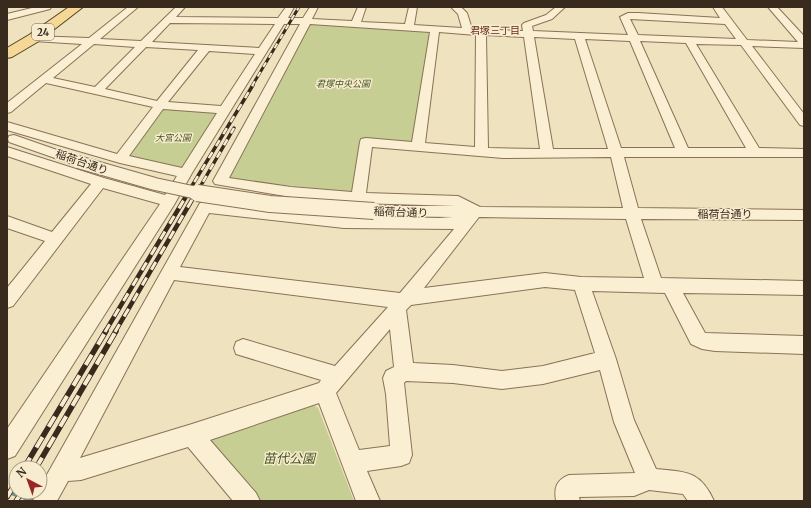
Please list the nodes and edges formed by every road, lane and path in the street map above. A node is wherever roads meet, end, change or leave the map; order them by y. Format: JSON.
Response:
{"nodes":[{"id":1,"x":16,"y":7,"type":"edge"},
{"id":2,"x":47,"y":7,"type":"edge"},
{"id":3,"x":77,"y":7,"type":"edge"},
{"id":4,"x":134,"y":7,"type":"edge"},
{"id":5,"x":181,"y":7,"type":"edge"},
{"id":6,"x":290,"y":7,"type":"edge"},
{"id":7,"x":314,"y":7,"type":"edge"},
{"id":8,"x":362,"y":7,"type":"edge"},
{"id":9,"x":413,"y":7,"type":"edge"},
{"id":10,"x":561,"y":7,"type":"edge"},
{"id":11,"x":717,"y":7,"type":"edge"},
{"id":12,"x":772,"y":7,"type":"edge"},
{"id":13,"x":783,"y":7,"type":"edge"},
{"id":14,"x":457,"y":8,"type":"dead end"},
{"id":15,"x":235,"y":11,"type":"dead end"},
{"id":16,"x":8,"y":16,"type":"edge"},
{"id":17,"x":167,"y":20,"type":"junction"},
{"id":18,"x":228,"y":20,"type":"junction"},
{"id":19,"x":281,"y":20,"type":"junction"},
{"id":20,"x":306,"y":21,"type":"junction"},
{"id":21,"x":728,"y":21,"type":"junction"},
{"id":22,"x":356,"y":24,"type":"junction"},
{"id":23,"x":409,"y":27,"type":"junction"},
{"id":24,"x":435,"y":29,"type":"junction"},
{"id":25,"x":804,"y":29,"type":"edge"},
{"id":26,"x":469,"y":32,"type":"junction"},
{"id":27,"x":480,"y":32,"type":"junction"},
{"id":28,"x":529,"y":33,"type":"junction"},
{"id":29,"x":579,"y":36,"type":"junction"},
{"id":30,"x":34,"y":38,"type":"junction"},
{"id":31,"x":635,"y":38,"type":"junction"},
{"id":32,"x":689,"y":40,"type":"junction"},
{"id":33,"x":89,"y":42,"type":"junction"},
{"id":34,"x":804,"y":42,"type":"edge"},
{"id":35,"x":744,"y":43,"type":"junction"},
{"id":36,"x":143,"y":45,"type":"junction"},
{"id":37,"x":804,"y":45,"type":"edge"},
{"id":38,"x":205,"y":49,"type":"junction"},
{"id":39,"x":262,"y":51,"type":"junction"},
{"id":40,"x":7,"y":54,"type":"edge"},
{"id":41,"x":44,"y":79,"type":"junction"},
{"id":42,"x":97,"y":91,"type":"junction"},
{"id":43,"x":160,"y":105,"type":"junction"},
{"id":44,"x":7,"y":109,"type":"edge"},
{"id":45,"x":226,"y":110,"type":"junction"},
{"id":46,"x":804,"y":122,"type":"edge"},
{"id":47,"x":7,"y":126,"type":"edge"},
{"id":48,"x":7,"y":136,"type":"edge"},
{"id":49,"x":418,"y":147,"type":"junction"},
{"id":50,"x":7,"y":151,"type":"edge"},
{"id":51,"x":482,"y":152,"type":"junction"},
{"id":52,"x":615,"y":152,"type":"junction"},
{"id":53,"x":683,"y":152,"type":"junction"},
{"id":54,"x":755,"y":152,"type":"junction"},
{"id":55,"x":804,"y":153,"type":"edge"},
{"id":56,"x":548,"y":154,"type":"junction"},
{"id":57,"x":120,"y":159,"type":"junction"},
{"id":58,"x":185,"y":173,"type":"junction"},
{"id":59,"x":100,"y":182,"type":"junction"},
{"id":60,"x":358,"y":198,"type":"junction"},
{"id":61,"x":170,"y":201,"type":"junction"},
{"id":62,"x":476,"y":211,"type":"junction"},
{"id":63,"x":632,"y":214,"type":"junction"},
{"id":64,"x":804,"y":215,"type":"edge"},
{"id":65,"x":7,"y":222,"type":"edge"},
{"id":66,"x":55,"y":239,"type":"junction"},
{"id":67,"x":170,"y":273,"type":"junction"},
{"id":68,"x":581,"y":284,"type":"junction"},
{"id":69,"x":662,"y":285,"type":"junction"},
{"id":70,"x":804,"y":288,"type":"edge"},
{"id":71,"x":7,"y":301,"type":"edge"},
{"id":72,"x":402,"y":302,"type":"junction"},
{"id":73,"x":804,"y":344,"type":"edge"},
{"id":74,"x":243,"y":348,"type":"dead end"},
{"id":75,"x":606,"y":359,"type":"junction"},
{"id":76,"x":404,"y":372,"type":"junction"},
{"id":77,"x":332,"y":384,"type":"junction"},
{"id":78,"x":192,"y":435,"type":"junction"},
{"id":79,"x":7,"y":448,"type":"edge"},
{"id":80,"x":352,"y":462,"type":"junction"},
{"id":81,"x":62,"y":471,"type":"junction"},
{"id":82,"x":650,"y":479,"type":"junction"},
{"id":83,"x":49,"y":499,"type":"edge"},
{"id":84,"x":248,"y":501,"type":"edge"},
{"id":85,"x":368,"y":501,"type":"edge"},
{"id":86,"x":568,"y":501,"type":"edge"},
{"id":87,"x":702,"y":501,"type":"edge"}],
"edges":[{"from":1,"to":16,"type":"street"},
{"from":2,"to":16,"type":"street"},
{"from":3,"to":30,"type":"main road","number":"24"},
{"from":4,"to":33,"type":"street"},
{"from":5,"to":17,"type":"street"},
{"from":6,"to":19,"type":"street"},
{"from":7,"to":20,"type":"street"},
{"from":8,"to":22,"type":"street"},
{"from":9,"to":23,"type":"street"},
{"from":10,"to":28,"type":"street"},
{"from":11,"to":21,"type":"street"},
{"from":12,"to":34,"type":"street"},
{"from":13,"to":25,"type":"street"},
{"from":14,"to":26,"type":"street"},
{"from":15,"to":18,"type":"street"},
{"from":17,"to":18,"type":"street"},
{"from":17,"to":36,"type":"street"},
{"from":18,"to":19,"type":"street"},
{"from":19,"to":20,"type":"street"},
{"from":19,"to":39,"type":"street"},
{"from":20,"to":22,"type":"street"},
{"from":20,"to":60,"type":"street"},
{"from":21,"to":31,"type":"street"},
{"from":21,"to":35,"type":"street"},
{"from":22,"to":23,"type":"street"},
{"from":23,"to":24,"type":"street"},
{"from":24,"to":26,"type":"street"},
{"from":24,"to":49,"type":"street"},
{"from":26,"to":27,"type":"street"},
{"from":27,"to":28,"type":"street"},
{"from":27,"to":51,"type":"street"},
{"from":28,"to":29,"type":"street"},
{"from":28,"to":56,"type":"street"},
{"from":29,"to":31,"type":"street"},
{"from":29,"to":52,"type":"street"},
{"from":30,"to":33,"type":"street"},
{"from":30,"to":40,"type":"main road","number":"24"},
{"from":31,"to":32,"type":"street"},
{"from":31,"to":53,"type":"street"},
{"from":32,"to":35,"type":"street"},
{"from":32,"to":54,"type":"street"},
{"from":33,"to":36,"type":"street"},
{"from":33,"to":41,"type":"street"},
{"from":35,"to":37,"type":"street"},
{"from":35,"to":46,"type":"street"},
{"from":36,"to":38,"type":"street"},
{"from":36,"to":42,"type":"street"},
{"from":38,"to":39,"type":"street"},
{"from":38,"to":43,"type":"street"},
{"from":39,"to":45,"type":"street"},
{"from":41,"to":42,"type":"street"},
{"from":41,"to":44,"type":"street"},
{"from":42,"to":43,"type":"street"},
{"from":43,"to":45,"type":"street"},
{"from":43,"to":57,"type":"street"},
{"from":45,"to":58,"type":"street"},
{"from":47,"to":57,"type":"street"},
{"from":48,"to":62,"type":"street","name":"稲荷台通り","bridge":true},
{"from":49,"to":51,"type":"street"},
{"from":49,"to":60,"type":"street"},
{"from":50,"to":59,"type":"street"},
{"from":51,"to":56,"type":"street"},
{"from":52,"to":53,"type":"street"},
{"from":52,"to":56,"type":"street"},
{"from":52,"to":63,"type":"street"},
{"from":53,"to":54,"type":"street"},
{"from":54,"to":55,"type":"street"},
{"from":57,"to":58,"type":"street"},
{"from":58,"to":61,"type":"street"},
{"from":59,"to":61,"type":"street"},
{"from":59,"to":66,"type":"street"},
{"from":60,"to":62,"type":"street"},
{"from":61,"to":79,"type":"street"},
{"from":62,"to":63,"type":"street","name":"稲荷台通り"},
{"from":62,"to":67,"type":"street"},
{"from":62,"to":72,"type":"street"},
{"from":63,"to":64,"type":"street","name":"稲荷台通り"},
{"from":63,"to":69,"type":"street"},
{"from":65,"to":66,"type":"street"},
{"from":66,"to":71,"type":"street"},
{"from":67,"to":72,"type":"street"},
{"from":67,"to":81,"type":"street"},
{"from":68,"to":69,"type":"street"},
{"from":68,"to":72,"type":"street"},
{"from":68,"to":75,"type":"street"},
{"from":69,"to":70,"type":"street"},
{"from":69,"to":73,"type":"street"},
{"from":72,"to":76,"type":"street"},
{"from":72,"to":77,"type":"street"},
{"from":74,"to":77,"type":"street"},
{"from":75,"to":76,"type":"street"},
{"from":75,"to":82,"type":"street"},
{"from":76,"to":80,"type":"street"},
{"from":77,"to":78,"type":"street"},
{"from":77,"to":80,"type":"street"},
{"from":78,"to":81,"type":"street"},
{"from":78,"to":84,"type":"street"},
{"from":80,"to":85,"type":"street"},
{"from":81,"to":83,"type":"street"},
{"from":82,"to":86,"type":"street"},
{"from":82,"to":87,"type":"street"}]}
